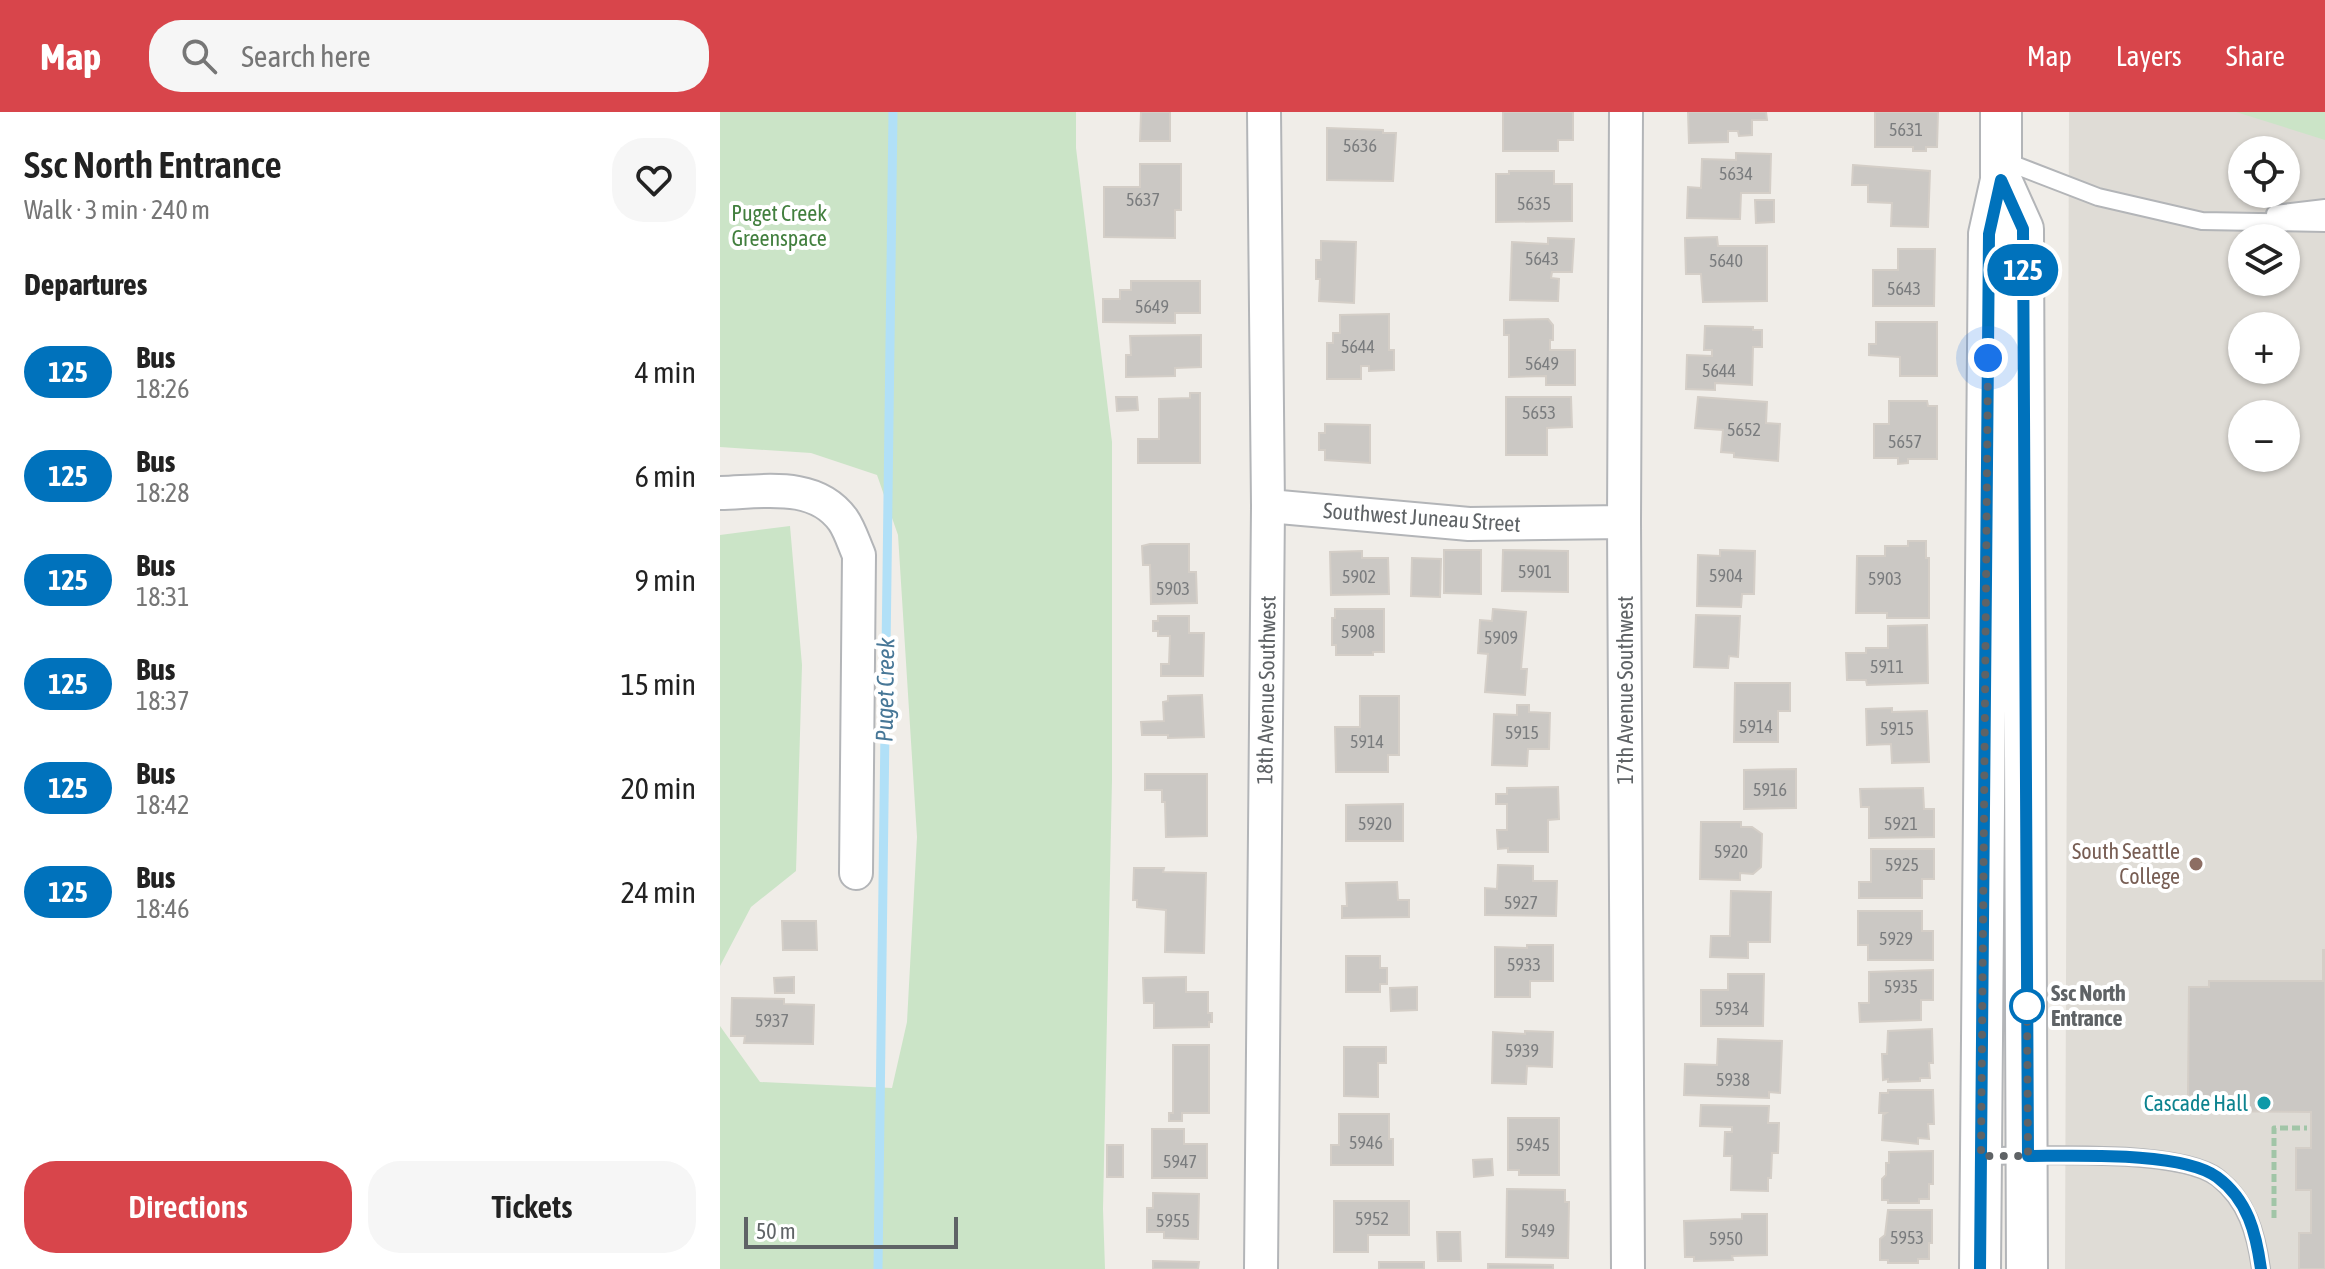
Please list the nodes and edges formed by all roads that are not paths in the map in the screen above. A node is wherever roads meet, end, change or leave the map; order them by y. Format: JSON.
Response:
{"nodes":[{"id":1,"x":1264,"y":112,"type":"edge"},
{"id":2,"x":1626,"y":112,"type":"edge"},
{"id":3,"x":2001,"y":112,"type":"edge"},
{"id":4,"x":2001,"y":170,"type":"junction"},
{"id":5,"x":2325,"y":208,"type":"edge"},
{"id":6,"x":2202,"y":221,"type":"junction"},
{"id":7,"x":2325,"y":223,"type":"edge"},
{"id":8,"x":720,"y":493,"type":"edge"},
{"id":9,"x":1268,"y":506,"type":"junction"},
{"id":10,"x":1624,"y":522,"type":"junction"},
{"id":11,"x":856,"y":873,"type":"dead end"},
{"id":12,"x":1981,"y":1156,"type":"junction"},
{"id":13,"x":2028,"y":1156,"type":"junction"},
{"id":14,"x":1261,"y":1269,"type":"edge"},
{"id":15,"x":1628,"y":1269,"type":"edge"},
{"id":16,"x":1980,"y":1269,"type":"edge"},
{"id":17,"x":2027,"y":1269,"type":"edge"},
{"id":18,"x":2261,"y":1269,"type":"edge"}],
"edges":[{"from":1,"to":9,"type":"street","name":"18th Avenue Southwest"},
{"from":2,"to":10,"type":"street","name":"17th Avenue Southwest"},
{"from":3,"to":4,"type":"street"},
{"from":4,"to":6,"type":"lane"},
{"from":4,"to":12,"type":"street"},
{"from":4,"to":13,"type":"street"},
{"from":5,"to":6,"type":"lane"},
{"from":6,"to":7,"type":"lane"},
{"from":8,"to":11,"type":"street"},
{"from":9,"to":10,"type":"street","name":"Southwest Juneau Street"},
{"from":9,"to":14,"type":"street","name":"18th Avenue Southwest"},
{"from":10,"to":15,"type":"street","name":"17th Avenue Southwest"},
{"from":12,"to":13,"type":"lane"},
{"from":12,"to":16,"type":"street"},
{"from":13,"to":17,"type":"street"},
{"from":13,"to":18,"type":"lane"}]}
